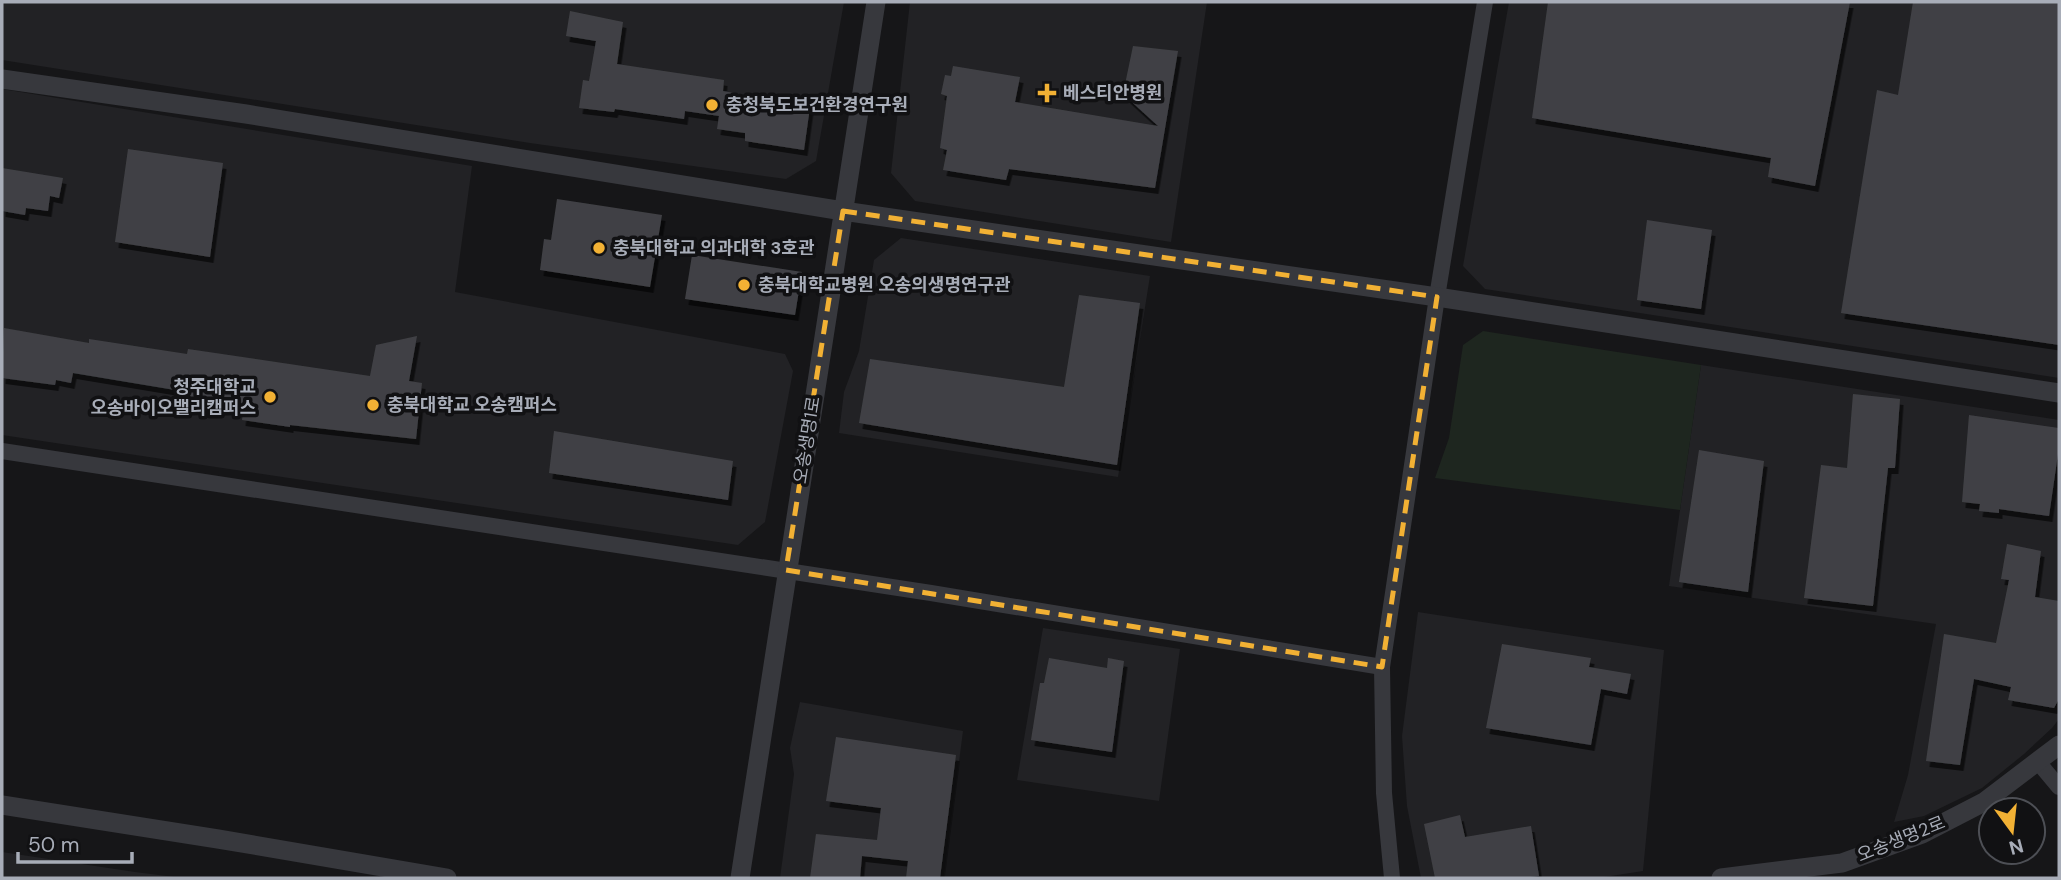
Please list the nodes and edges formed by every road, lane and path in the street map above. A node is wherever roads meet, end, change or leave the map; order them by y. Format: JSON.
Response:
{"nodes":[{"id":1,"x":876,"y":2,"type":"edge"},
{"id":2,"x":1485,"y":2,"type":"edge"},
{"id":3,"x":2,"y":79,"type":"edge"},
{"id":4,"x":843,"y":211,"type":"junction"},
{"id":5,"x":1437,"y":297,"type":"junction"},
{"id":6,"x":2059,"y":393,"type":"edge"},
{"id":7,"x":2,"y":451,"type":"edge"},
{"id":8,"x":786,"y":570,"type":"junction"},
{"id":9,"x":1382,"y":667,"type":"junction"},
{"id":10,"x":2059,"y":745,"type":"edge"},
{"id":11,"x":2038,"y":762,"type":"junction"},
{"id":12,"x":2059,"y":787,"type":"edge"},
{"id":13,"x":2,"y":806,"type":"edge"},
{"id":14,"x":447,"y":878,"type":"edge"},
{"id":15,"x":740,"y":878,"type":"edge"},
{"id":16,"x":1392,"y":878,"type":"edge"},
{"id":17,"x":1721,"y":878,"type":"edge"}],
"edges":[{"from":1,"to":4,"type":"street","name":"오송생명1로"},
{"from":2,"to":5,"type":"street"},
{"from":3,"to":4,"type":"street"},
{"from":4,"to":5,"type":"street"},
{"from":4,"to":8,"type":"street","name":"오송생명1로"},
{"from":5,"to":6,"type":"street"},
{"from":5,"to":9,"type":"street"},
{"from":7,"to":8,"type":"street"},
{"from":8,"to":9,"type":"street"},
{"from":8,"to":15,"type":"street","name":"오송생명1로"},
{"from":9,"to":16,"type":"street"},
{"from":10,"to":11,"type":"street","name":"오송생명2로"},
{"from":11,"to":12,"type":"street"},
{"from":11,"to":17,"type":"street","name":"오송생명2로"},
{"from":13,"to":14,"type":"street"}]}
